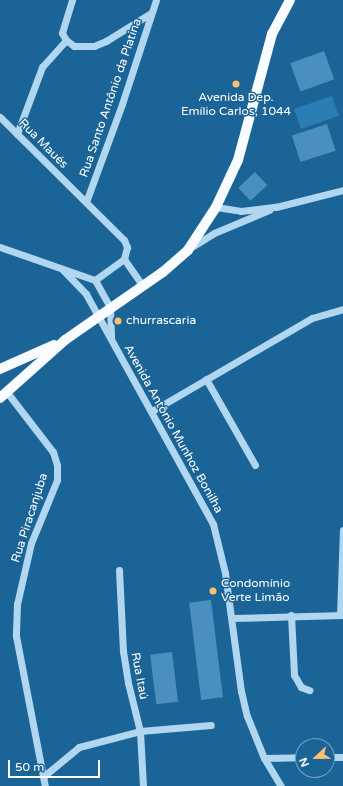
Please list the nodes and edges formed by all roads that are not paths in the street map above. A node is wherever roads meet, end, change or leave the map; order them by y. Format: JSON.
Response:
{"nodes":[{"id":1,"x":72,"y":0,"type":"edge"},
{"id":2,"x":156,"y":0,"type":"edge"},
{"id":3,"x":290,"y":0,"type":"edge"},
{"id":4,"x":151,"y":14,"type":"junction"},
{"id":5,"x":66,"y":40,"type":"junction"},
{"id":6,"x":0,"y":118,"type":"edge"},
{"id":7,"x":17,"y":134,"type":"junction"},
{"id":8,"x":343,"y":190,"type":"edge"},
{"id":9,"x":86,"y":202,"type":"junction"},
{"id":10,"x":216,"y":207,"type":"junction"},
{"id":11,"x":276,"y":207,"type":"junction"},
{"id":12,"x":0,"y":247,"type":"edge"},
{"id":13,"x":188,"y":250,"type":"junction"},
{"id":14,"x":124,"y":259,"type":"junction"},
{"id":15,"x":63,"y":270,"type":"junction"},
{"id":16,"x":95,"y":280,"type":"junction"},
{"id":17,"x":142,"y":285,"type":"junction"},
{"id":18,"x":110,"y":307,"type":"junction"},
{"id":19,"x":343,"y":309,"type":"edge"},
{"id":20,"x":98,"y":316,"type":"junction"},
{"id":21,"x":111,"y":339,"type":"junction"},
{"id":22,"x":64,"y":340,"type":"junction"},
{"id":23,"x":0,"y":369,"type":"edge"},
{"id":24,"x":206,"y":379,"type":"junction"},
{"id":25,"x":3,"y":395,"type":"edge"},
{"id":26,"x":152,"y":411,"type":"junction"},
{"id":27,"x":255,"y":465,"type":"dead end"},
{"id":28,"x":343,"y":531,"type":"edge"},
{"id":29,"x":120,"y":570,"type":"dead end"},
{"id":30,"x":291,"y":615,"type":"junction"},
{"id":31,"x":342,"y":615,"type":"edge"},
{"id":32,"x":232,"y":618,"type":"junction"},
{"id":33,"x":309,"y":690,"type":"dead end"},
{"id":34,"x":211,"y":725,"type":"dead end"},
{"id":35,"x":140,"y":731,"type":"junction"},
{"id":36,"x":295,"y":757,"type":"edge"},
{"id":37,"x":264,"y":758,"type":"junction"},
{"id":38,"x":44,"y":776,"type":"junction"},
{"id":39,"x":45,"y":786,"type":"edge"},
{"id":40,"x":143,"y":786,"type":"edge"},
{"id":41,"x":281,"y":786,"type":"edge"}],
"edges":[{"from":1,"to":5,"type":"street"},
{"from":2,"to":4,"type":"street","name":"Rua Santo Antônio da Platina"},
{"from":3,"to":10,"type":"main road"},
{"from":4,"to":5,"type":"street"},
{"from":4,"to":9,"type":"street","name":"Rua Santo Antônio da Platina"},
{"from":5,"to":7,"type":"street"},
{"from":6,"to":7,"type":"street","name":"Rua Maués"},
{"from":7,"to":9,"type":"street","name":"Rua Maués"},
{"from":8,"to":11,"type":"street"},
{"from":9,"to":14,"type":"street","name":"Rua Maués"},
{"from":10,"to":11,"type":"street"},
{"from":10,"to":13,"type":"main road"},
{"from":11,"to":13,"type":"street"},
{"from":12,"to":15,"type":"street"},
{"from":13,"to":17,"type":"main road"},
{"from":14,"to":16,"type":"street"},
{"from":14,"to":17,"type":"street"},
{"from":15,"to":16,"type":"street"},
{"from":15,"to":20,"type":"street","name":"Avenida Antônio Munhoz Bonilha"},
{"from":16,"to":18,"type":"street"},
{"from":17,"to":18,"type":"main road"},
{"from":18,"to":20,"type":"main road"},
{"from":18,"to":21,"type":"street"},
{"from":19,"to":24,"type":"street"},
{"from":20,"to":21,"type":"street","name":"Avenida Antônio Munhoz Bonilha"},
{"from":20,"to":22,"type":"main road"},
{"from":21,"to":26,"type":"street","name":"Avenida Antônio Munhoz Bonilha"},
{"from":22,"to":23,"type":"main road"},
{"from":22,"to":25,"type":"main road"},
{"from":24,"to":26,"type":"street"},
{"from":24,"to":27,"type":"street"},
{"from":25,"to":38,"type":"street","name":"Rua Piracanjuba"},
{"from":26,"to":32,"type":"street","name":"Avenida Antônio Munhoz Bonilha"},
{"from":28,"to":31,"type":"street"},
{"from":29,"to":35,"type":"street","name":"Rua Itaú"},
{"from":30,"to":31,"type":"street"},
{"from":30,"to":32,"type":"street"},
{"from":30,"to":33,"type":"street"},
{"from":32,"to":37,"type":"street","name":"Avenida Antônio Munhoz Bonilha"},
{"from":34,"to":35,"type":"street"},
{"from":35,"to":38,"type":"street"},
{"from":35,"to":40,"type":"street","name":"Rua Itaú"},
{"from":36,"to":37,"type":"street"},
{"from":37,"to":41,"type":"street","name":"Avenida Antônio Munhoz Bonilha"},
{"from":38,"to":39,"type":"street","name":"Rua Piracanjuba"}]}
